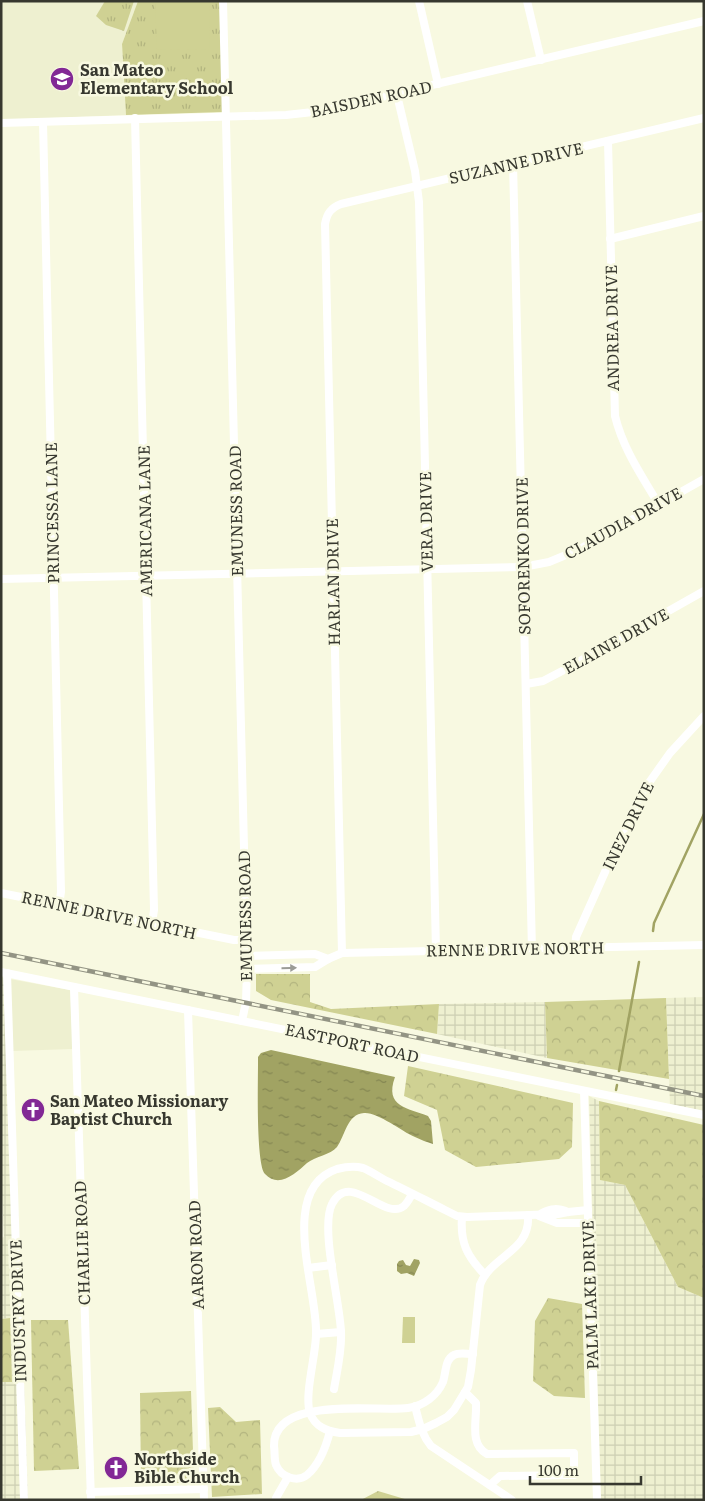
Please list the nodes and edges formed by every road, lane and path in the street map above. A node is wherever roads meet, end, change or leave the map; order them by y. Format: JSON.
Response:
{"nodes":[{"id":1,"x":224,"y":1,"type":"edge"},
{"id":2,"x":419,"y":1,"type":"edge"},
{"id":3,"x":527,"y":1,"type":"edge"},
{"id":4,"x":704,"y":21,"type":"edge"},
{"id":5,"x":541,"y":60,"type":"junction"},
{"id":6,"x":438,"y":84,"type":"junction"},
{"id":7,"x":397,"y":95,"type":"junction"},
{"id":8,"x":227,"y":116,"type":"junction"},
{"id":9,"x":135,"y":118,"type":"junction"},
{"id":10,"x":704,"y":118,"type":"edge"},
{"id":11,"x":43,"y":122,"type":"junction"},
{"id":12,"x":1,"y":124,"type":"edge"},
{"id":13,"x":608,"y":141,"type":"junction"},
{"id":14,"x":513,"y":163,"type":"junction"},
{"id":15,"x":418,"y":186,"type":"junction"},
{"id":16,"x":329,"y":211,"type":"joint"},
{"id":17,"x":704,"y":216,"type":"edge"},
{"id":18,"x":610,"y":239,"type":"junction"},
{"id":19,"x":704,"y":479,"type":"edge"},
{"id":20,"x":658,"y":505,"type":"junction"},
{"id":21,"x":523,"y":567,"type":"junction"},
{"id":22,"x":427,"y":569,"type":"junction"},
{"id":23,"x":333,"y":571,"type":"junction"},
{"id":24,"x":237,"y":574,"type":"junction"},
{"id":25,"x":146,"y":576,"type":"junction"},
{"id":26,"x":54,"y":578,"type":"junction"},
{"id":27,"x":1,"y":579,"type":"edge"},
{"id":28,"x":704,"y":591,"type":"edge"},
{"id":29,"x":526,"y":684,"type":"junction"},
{"id":30,"x":704,"y":716,"type":"edge"},
{"id":31,"x":1,"y":893,"type":"edge"},
{"id":32,"x":59,"y":905,"type":"junction"},
{"id":33,"x":152,"y":924,"type":"junction"},
{"id":34,"x":246,"y":940,"type":"junction"},
{"id":35,"x":704,"y":945,"type":"edge"},
{"id":36,"x":575,"y":948,"type":"junction"},
{"id":37,"x":532,"y":950,"type":"junction"},
{"id":38,"x":436,"y":951,"type":"junction"},
{"id":39,"x":342,"y":953,"type":"junction"},
{"id":40,"x":246,"y":956,"type":"junction"},
{"id":41,"x":328,"y":958,"type":"junction"},
{"id":42,"x":247,"y":969,"type":"junction"},
{"id":43,"x":4,"y":972,"type":"edge"},
{"id":44,"x":74,"y":987,"type":"junction"},
{"id":45,"x":188,"y":1010,"type":"junction"},
{"id":46,"x":242,"y":1021,"type":"junction"},
{"id":47,"x":584,"y":1091,"type":"junction"},
{"id":48,"x":704,"y":1115,"type":"edge"},
{"id":49,"x":412,"y":1194,"type":"junction"},
{"id":50,"x":588,"y":1210,"type":"junction"},
{"id":51,"x":528,"y":1215,"type":"junction"},
{"id":52,"x":537,"y":1215,"type":"junction"},
{"id":53,"x":462,"y":1217,"type":"junction"},
{"id":54,"x":588,"y":1223,"type":"junction"},
{"id":55,"x":332,"y":1265,"type":"junction"},
{"id":56,"x":308,"y":1268,"type":"junction"},
{"id":57,"x":484,"y":1275,"type":"junction"},
{"id":58,"x":341,"y":1332,"type":"junction"},
{"id":59,"x":316,"y":1334,"type":"junction"},
{"id":60,"x":473,"y":1354,"type":"junction"},
{"id":61,"x":334,"y":1389,"type":"dead end"},
{"id":62,"x":465,"y":1392,"type":"junction"},
{"id":63,"x":415,"y":1406,"type":"junction"},
{"id":64,"x":310,"y":1412,"type":"junction"},
{"id":65,"x":421,"y":1430,"type":"junction"},
{"id":66,"x":330,"y":1431,"type":"junction"},
{"id":67,"x":288,"y":1477,"type":"junction"},
{"id":68,"x":490,"y":1485,"type":"junction"},
{"id":69,"x":204,"y":1489,"type":"junction"},
{"id":70,"x":90,"y":1496,"type":"edge"},
{"id":71,"x":276,"y":1498,"type":"dead end"},
{"id":72,"x":24,"y":1500,"type":"edge"},
{"id":73,"x":204,"y":1500,"type":"edge"},
{"id":74,"x":512,"y":1500,"type":"edge"},
{"id":75,"x":597,"y":1500,"type":"edge"}],
"edges":[{"from":1,"to":8,"type":"street","name":"EMUNESS ROAD"},
{"from":2,"to":6,"type":"street"},
{"from":3,"to":5,"type":"street"},
{"from":4,"to":5,"type":"street","name":"BAISDEN ROAD"},
{"from":5,"to":6,"type":"street","name":"BAISDEN ROAD"},
{"from":6,"to":7,"type":"street","name":"BAISDEN ROAD"},
{"from":7,"to":8,"type":"street","name":"BAISDEN ROAD"},
{"from":7,"to":15,"type":"street","name":"VERA DRIVE"},
{"from":8,"to":9,"type":"street","name":"BAISDEN ROAD"},
{"from":8,"to":24,"type":"street","name":"EMUNESS ROAD"},
{"from":9,"to":11,"type":"street","name":"BAISDEN ROAD"},
{"from":9,"to":25,"type":"street","name":"AMERICANA LANE"},
{"from":10,"to":13,"type":"street","name":"SUZANNE DRIVE"},
{"from":11,"to":12,"type":"street","name":"BAISDEN ROAD"},
{"from":11,"to":26,"type":"street","name":"PRINCESSA LANE"},
{"from":13,"to":14,"type":"street","name":"SUZANNE DRIVE"},
{"from":13,"to":18,"type":"street","name":"ANDREA DRIVE"},
{"from":14,"to":15,"type":"street","name":"SUZANNE DRIVE"},
{"from":14,"to":21,"type":"street","name":"SOFORENKO DRIVE"},
{"from":15,"to":16,"type":"street","name":"SUZANNE DRIVE"},
{"from":15,"to":22,"type":"street","name":"VERA DRIVE"},
{"from":16,"to":23,"type":"street","name":"HARLAN DRIVE"},
{"from":17,"to":18,"type":"street"},
{"from":18,"to":20,"type":"street","name":"ANDREA DRIVE"},
{"from":19,"to":20,"type":"street","name":"CLAUDIA DRIVE"},
{"from":20,"to":21,"type":"street","name":"CLAUDIA DRIVE"},
{"from":21,"to":22,"type":"street","name":"CLAUDIA DRIVE"},
{"from":21,"to":29,"type":"street","name":"SOFORENKO DRIVE"},
{"from":22,"to":23,"type":"street","name":"CLAUDIA DRIVE"},
{"from":22,"to":38,"type":"street","name":"VERA DRIVE"},
{"from":23,"to":24,"type":"street","name":"CLAUDIA DRIVE"},
{"from":23,"to":39,"type":"street","name":"HARLAN DRIVE"},
{"from":24,"to":25,"type":"street","name":"CLAUDIA DRIVE"},
{"from":24,"to":34,"type":"street","name":"EMUNESS ROAD"},
{"from":25,"to":26,"type":"street","name":"CLAUDIA DRIVE"},
{"from":25,"to":33,"type":"street","name":"AMERICANA LANE"},
{"from":26,"to":27,"type":"street","name":"CLAUDIA DRIVE"},
{"from":26,"to":32,"type":"street","name":"PRINCESSA LANE"},
{"from":28,"to":29,"type":"street","name":"ELAINE DRIVE"},
{"from":29,"to":37,"type":"street","name":"SOFORENKO DRIVE"},
{"from":30,"to":36,"type":"street","name":"INEZ DRIVE"},
{"from":31,"to":32,"type":"street","name":"RENNE DRIVE NORTH"},
{"from":32,"to":33,"type":"street","name":"RENNE DRIVE NORTH"},
{"from":33,"to":34,"type":"street","name":"RENNE DRIVE NORTH"},
{"from":34,"to":40,"type":"street","name":"EMUNESS ROAD"},
{"from":35,"to":36,"type":"street","name":"RENNE DRIVE NORTH"},
{"from":36,"to":37,"type":"street","name":"RENNE DRIVE NORTH"},
{"from":37,"to":38,"type":"street","name":"RENNE DRIVE NORTH"},
{"from":38,"to":39,"type":"street","name":"RENNE DRIVE NORTH"},
{"from":39,"to":41,"type":"street","name":"RENNE DRIVE NORTH"},
{"from":40,"to":41,"type":"street","name":"RENNE DRIVE NORTH"},
{"from":40,"to":42,"type":"street","name":"EMUNESS ROAD"},
{"from":42,"to":41,"type":"street","name":"RENNE DRIVE NORTH","one_way":true},
{"from":42,"to":46,"type":"street","name":"EMUNESS ROAD"},
{"from":43,"to":44,"type":"street","name":"EASTPORT ROAD"},
{"from":43,"to":72,"type":"street","name":"INDUSTRY DRIVE"},
{"from":44,"to":45,"type":"street","name":"EASTPORT ROAD"},
{"from":44,"to":70,"type":"street","name":"CHARLIE ROAD"},
{"from":45,"to":46,"type":"street","name":"EASTPORT ROAD"},
{"from":45,"to":69,"type":"street","name":"AARON ROAD"},
{"from":46,"to":47,"type":"street","name":"EASTPORT ROAD"},
{"from":47,"to":48,"type":"street","name":"EASTPORT ROAD"},
{"from":47,"to":50,"type":"street","name":"PALM LAKE DRIVE"},
{"from":49,"to":53,"type":"street"},
{"from":49,"to":55,"type":"street"},
{"from":49,"to":56,"type":"street"},
{"from":50,"to":52,"type":"street"},
{"from":50,"to":54,"type":"street","name":"PALM LAKE DRIVE"},
{"from":51,"to":52,"type":"street"},
{"from":51,"to":53,"type":"street"},
{"from":51,"to":57,"type":"street"},
{"from":52,"to":54,"type":"street"},
{"from":53,"to":57,"type":"street"},
{"from":54,"to":75,"type":"street","name":"PALM LAKE DRIVE"},
{"from":55,"to":56,"type":"street"},
{"from":55,"to":58,"type":"street"},
{"from":56,"to":59,"type":"street"},
{"from":57,"to":60,"type":"street"},
{"from":58,"to":59,"type":"street"},
{"from":58,"to":61,"type":"street"},
{"from":59,"to":64,"type":"street"},
{"from":60,"to":62,"type":"street"},
{"from":60,"to":63,"type":"street"},
{"from":62,"to":65,"type":"street"},
{"from":62,"to":68,"type":"street"},
{"from":63,"to":64,"type":"street"},
{"from":63,"to":65,"type":"street"},
{"from":64,"to":66,"type":"street"},
{"from":64,"to":67,"type":"street"},
{"from":65,"to":66,"type":"street"},
{"from":65,"to":68,"type":"street"},
{"from":66,"to":67,"type":"street"},
{"from":67,"to":71,"type":"street"},
{"from":68,"to":74,"type":"street"},
{"from":69,"to":70,"type":"street"},
{"from":69,"to":73,"type":"street","name":"AARON ROAD"}]}
